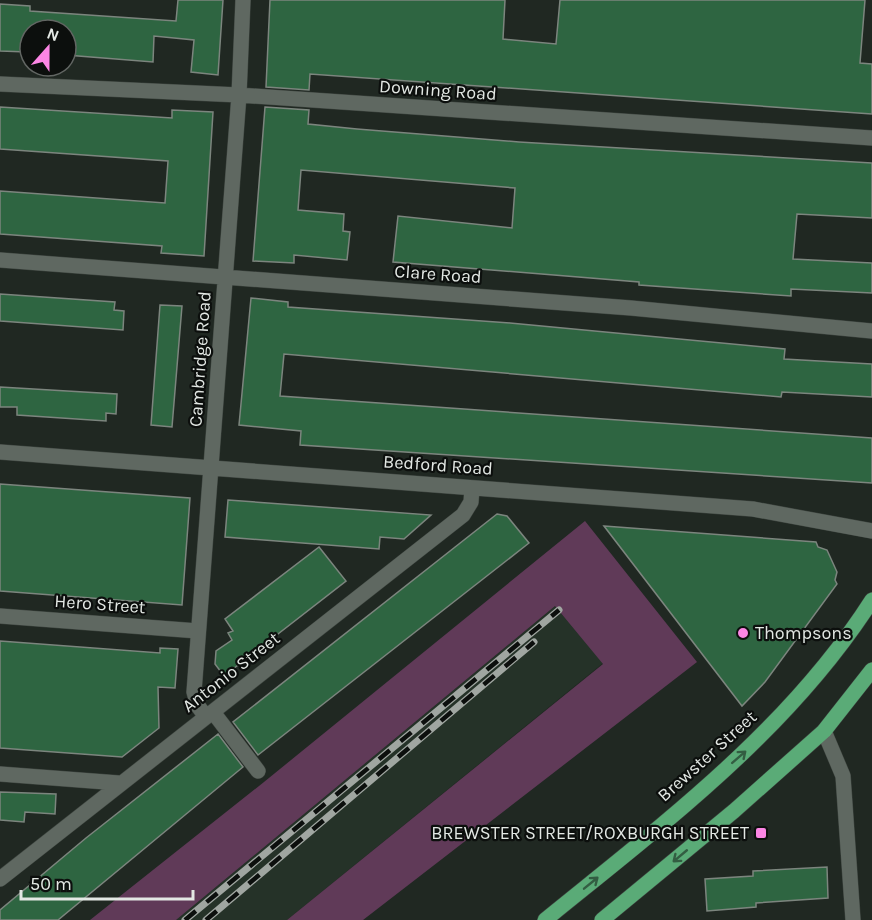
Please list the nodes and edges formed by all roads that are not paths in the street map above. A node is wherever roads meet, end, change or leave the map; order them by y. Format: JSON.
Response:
{"nodes":[{"id":1,"x":243,"y":0,"type":"edge"},
{"id":2,"x":0,"y":84,"type":"edge"},
{"id":3,"x":239,"y":95,"type":"junction"},
{"id":4,"x":872,"y":138,"type":"edge"},
{"id":5,"x":0,"y":260,"type":"edge"},
{"id":6,"x":225,"y":277,"type":"junction"},
{"id":7,"x":872,"y":331,"type":"edge"},
{"id":8,"x":0,"y":452,"type":"edge"},
{"id":9,"x":211,"y":468,"type":"junction"},
{"id":10,"x":472,"y":488,"type":"junction"},
{"id":11,"x":872,"y":531,"type":"edge"},
{"id":12,"x":872,"y":600,"type":"edge"},
{"id":13,"x":0,"y":616,"type":"edge"},
{"id":14,"x":198,"y":631,"type":"junction"},
{"id":15,"x":872,"y":670,"type":"edge"},
{"id":16,"x":209,"y":714,"type":"junction"},
{"id":17,"x":824,"y":731,"type":"junction"},
{"id":18,"x":258,"y":771,"type":"dead end"},
{"id":19,"x":0,"y":774,"type":"edge"},
{"id":20,"x":119,"y":783,"type":"junction"},
{"id":21,"x":0,"y":879,"type":"edge"},
{"id":22,"x":545,"y":920,"type":"edge"},
{"id":23,"x":602,"y":920,"type":"edge"},
{"id":24,"x":853,"y":920,"type":"edge"}],
"edges":[{"from":1,"to":3,"type":"street","name":"Cambridge Road"},
{"from":2,"to":3,"type":"street","name":"Downing Road"},
{"from":3,"to":4,"type":"street","name":"Downing Road"},
{"from":3,"to":6,"type":"street","name":"Cambridge Road"},
{"from":5,"to":6,"type":"street","name":"Clare Road"},
{"from":6,"to":7,"type":"street","name":"Clare Road"},
{"from":6,"to":9,"type":"street","name":"Cambridge Road"},
{"from":8,"to":9,"type":"street","name":"Bedford Road"},
{"from":9,"to":10,"type":"street","name":"Bedford Road"},
{"from":9,"to":14,"type":"street","name":"Cambridge Road"},
{"from":10,"to":11,"type":"street","name":"Bedford Road"},
{"from":10,"to":16,"type":"street","name":"Antonio Street"},
{"from":22,"to":12,"type":"main road","name":"Brewster Street","one_way":true},
{"from":13,"to":14,"type":"street","name":"Hero Street"},
{"from":14,"to":16,"type":"street","name":"Cambridge Road"},
{"from":15,"to":17,"type":"main road"},
{"from":16,"to":18,"type":"street","name":"Cambridge Road"},
{"from":16,"to":20,"type":"street","name":"Antonio Street"},
{"from":17,"to":23,"type":"main road","one_way":true},
{"from":17,"to":24,"type":"street"},
{"from":19,"to":20,"type":"street"},
{"from":20,"to":21,"type":"street","name":"Antonio Street"}]}
